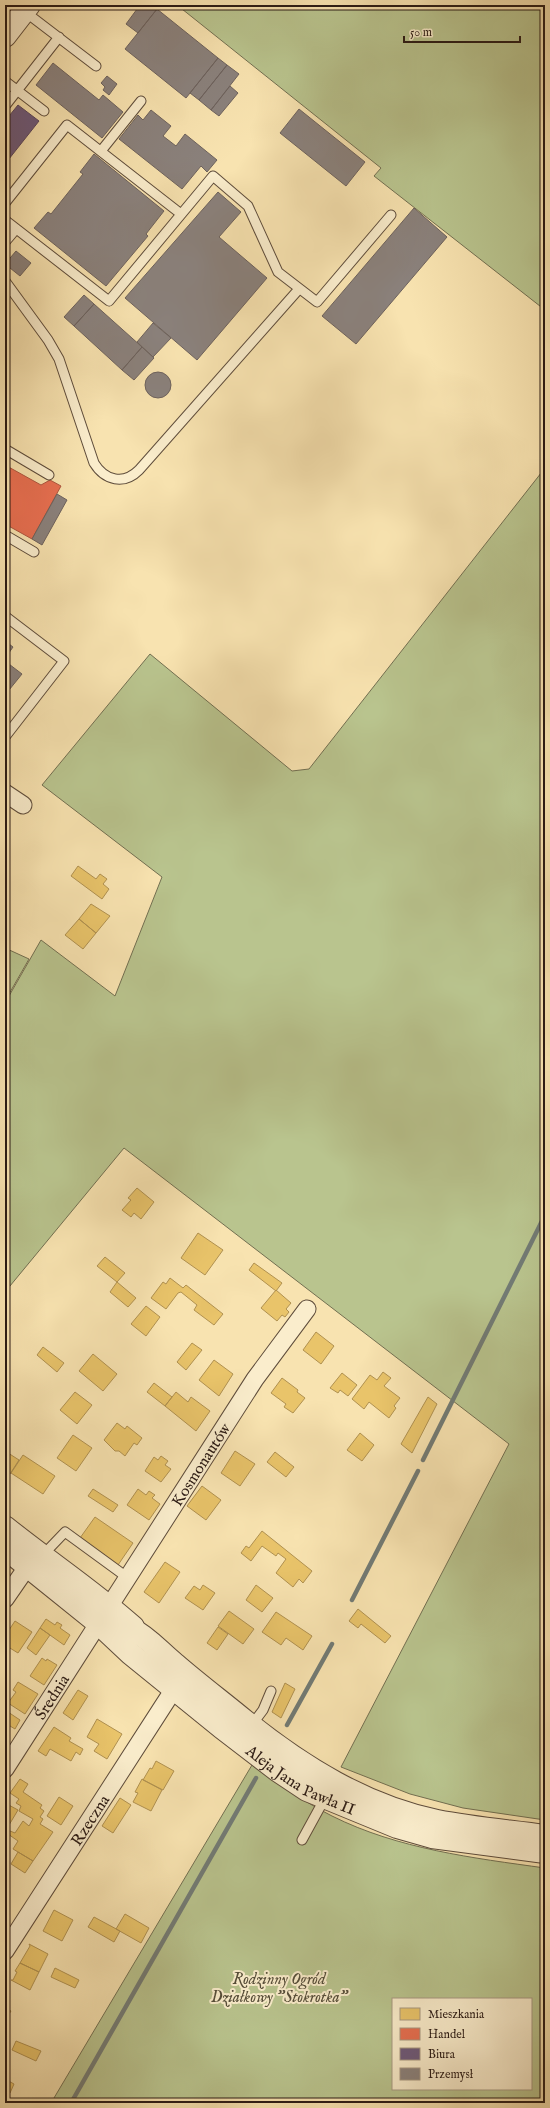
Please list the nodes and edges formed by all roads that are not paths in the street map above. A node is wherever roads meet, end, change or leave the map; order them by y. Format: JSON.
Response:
{"nodes":[{"id":1,"x":27,"y":8,"type":"edge"},
{"id":2,"x":5,"y":36,"type":"edge"},
{"id":3,"x":59,"y":37,"type":"junction"},
{"id":4,"x":96,"y":66,"type":"dead end"},
{"id":5,"x":5,"y":80,"type":"edge"},
{"id":6,"x":17,"y":90,"type":"junction"},
{"id":7,"x":141,"y":101,"type":"dead end"},
{"id":8,"x":5,"y":106,"type":"edge"},
{"id":9,"x":44,"y":111,"type":"dead end"},
{"id":10,"x":101,"y":151,"type":"junction"},
{"id":11,"x":5,"y":203,"type":"edge"},
{"id":12,"x":181,"y":214,"type":"junction"},
{"id":13,"x":391,"y":215,"type":"dead end"},
{"id":14,"x":5,"y":220,"type":"edge"},
{"id":15,"x":16,"y":229,"type":"junction"},
{"id":16,"x":5,"y":242,"type":"edge"},
{"id":17,"x":5,"y":282,"type":"edge"},
{"id":18,"x":299,"y":289,"type":"junction"},
{"id":19,"x":5,"y":449,"type":"edge"},
{"id":20,"x":48,"y":475,"type":"dead end"},
{"id":21,"x":5,"y":535,"type":"edge"},
{"id":22,"x":34,"y":552,"type":"dead end"},
{"id":23,"x":5,"y":616,"type":"edge"},
{"id":24,"x":5,"y":737,"type":"edge"},
{"id":25,"x":5,"y":793,"type":"edge"},
{"id":26,"x":23,"y":805,"type":"dead end"},
{"id":27,"x":307,"y":1308,"type":"dead end"},
{"id":28,"x":5,"y":1527,"type":"edge"},
{"id":29,"x":5,"y":1548,"type":"edge"},
{"id":30,"x":36,"y":1558,"type":"junction"},
{"id":31,"x":128,"y":1578,"type":"junction"},
{"id":32,"x":5,"y":1599,"type":"edge"},
{"id":33,"x":104,"y":1615,"type":"junction"},
{"id":34,"x":173,"y":1663,"type":"junction"},
{"id":35,"x":174,"y":1690,"type":"junction"},
{"id":36,"x":271,"y":1692,"type":"dead end"},
{"id":37,"x":251,"y":1726,"type":"junction"},
{"id":38,"x":221,"y":1728,"type":"junction"},
{"id":39,"x":5,"y":1769,"type":"edge"},
{"id":40,"x":325,"y":1798,"type":"junction"},
{"id":41,"x":545,"y":1836,"type":"edge"},
{"id":42,"x":302,"y":1840,"type":"dead end"},
{"id":43,"x":545,"y":1852,"type":"edge"},
{"id":44,"x":5,"y":1951,"type":"edge"}],
"edges":[{"from":1,"to":2,"type":"street"},
{"from":1,"to":3,"type":"lane"},
{"from":3,"to":4,"type":"lane"},
{"from":3,"to":6,"type":"lane"},
{"from":5,"to":6,"type":"lane"},
{"from":6,"to":8,"type":"lane"},
{"from":6,"to":9,"type":"lane"},
{"from":7,"to":10,"type":"lane"},
{"from":10,"to":11,"type":"lane"},
{"from":10,"to":12,"type":"lane"},
{"from":12,"to":15,"type":"lane"},
{"from":12,"to":18,"type":"lane"},
{"from":13,"to":18,"type":"lane"},
{"from":14,"to":15,"type":"lane"},
{"from":15,"to":16,"type":"lane"},
{"from":17,"to":18,"type":"lane"},
{"from":19,"to":20,"type":"lane"},
{"from":21,"to":22,"type":"lane"},
{"from":23,"to":24,"type":"lane"},
{"from":25,"to":26,"type":"street"},
{"from":27,"to":31,"type":"street","name":"Kosmonautów"},
{"from":28,"to":30,"type":"street","name":"Aleja Jana Pawła II"},
{"from":29,"to":30,"type":"street","name":"Aleja Jana Pawła II"},
{"from":30,"to":31,"type":"lane"},
{"from":30,"to":32,"type":"street"},
{"from":30,"to":33,"type":"street","name":"Aleja Jana Pawła II"},
{"from":31,"to":33,"type":"street","name":"Kosmonautów"},
{"from":33,"to":34,"type":"street","name":"Aleja Jana Pawła II"},
{"from":33,"to":35,"type":"street","name":"Aleja Jana Pawła II"},
{"from":33,"to":39,"type":"street","name":"Średnia"},
{"from":34,"to":35,"type":"street"},
{"from":34,"to":37,"type":"street","name":"Aleja Jana Pawła II"},
{"from":35,"to":38,"type":"street","name":"Aleja Jana Pawła II"},
{"from":35,"to":44,"type":"street","name":"Rzeczna"},
{"from":36,"to":37,"type":"lane"},
{"from":37,"to":38,"type":"street"},
{"from":37,"to":41,"type":"street","name":"Aleja Jana Pawła II"},
{"from":38,"to":40,"type":"street","name":"Aleja Jana Pawła II"},
{"from":40,"to":42,"type":"lane"},
{"from":40,"to":43,"type":"street","name":"Aleja Jana Pawła II"}]}
